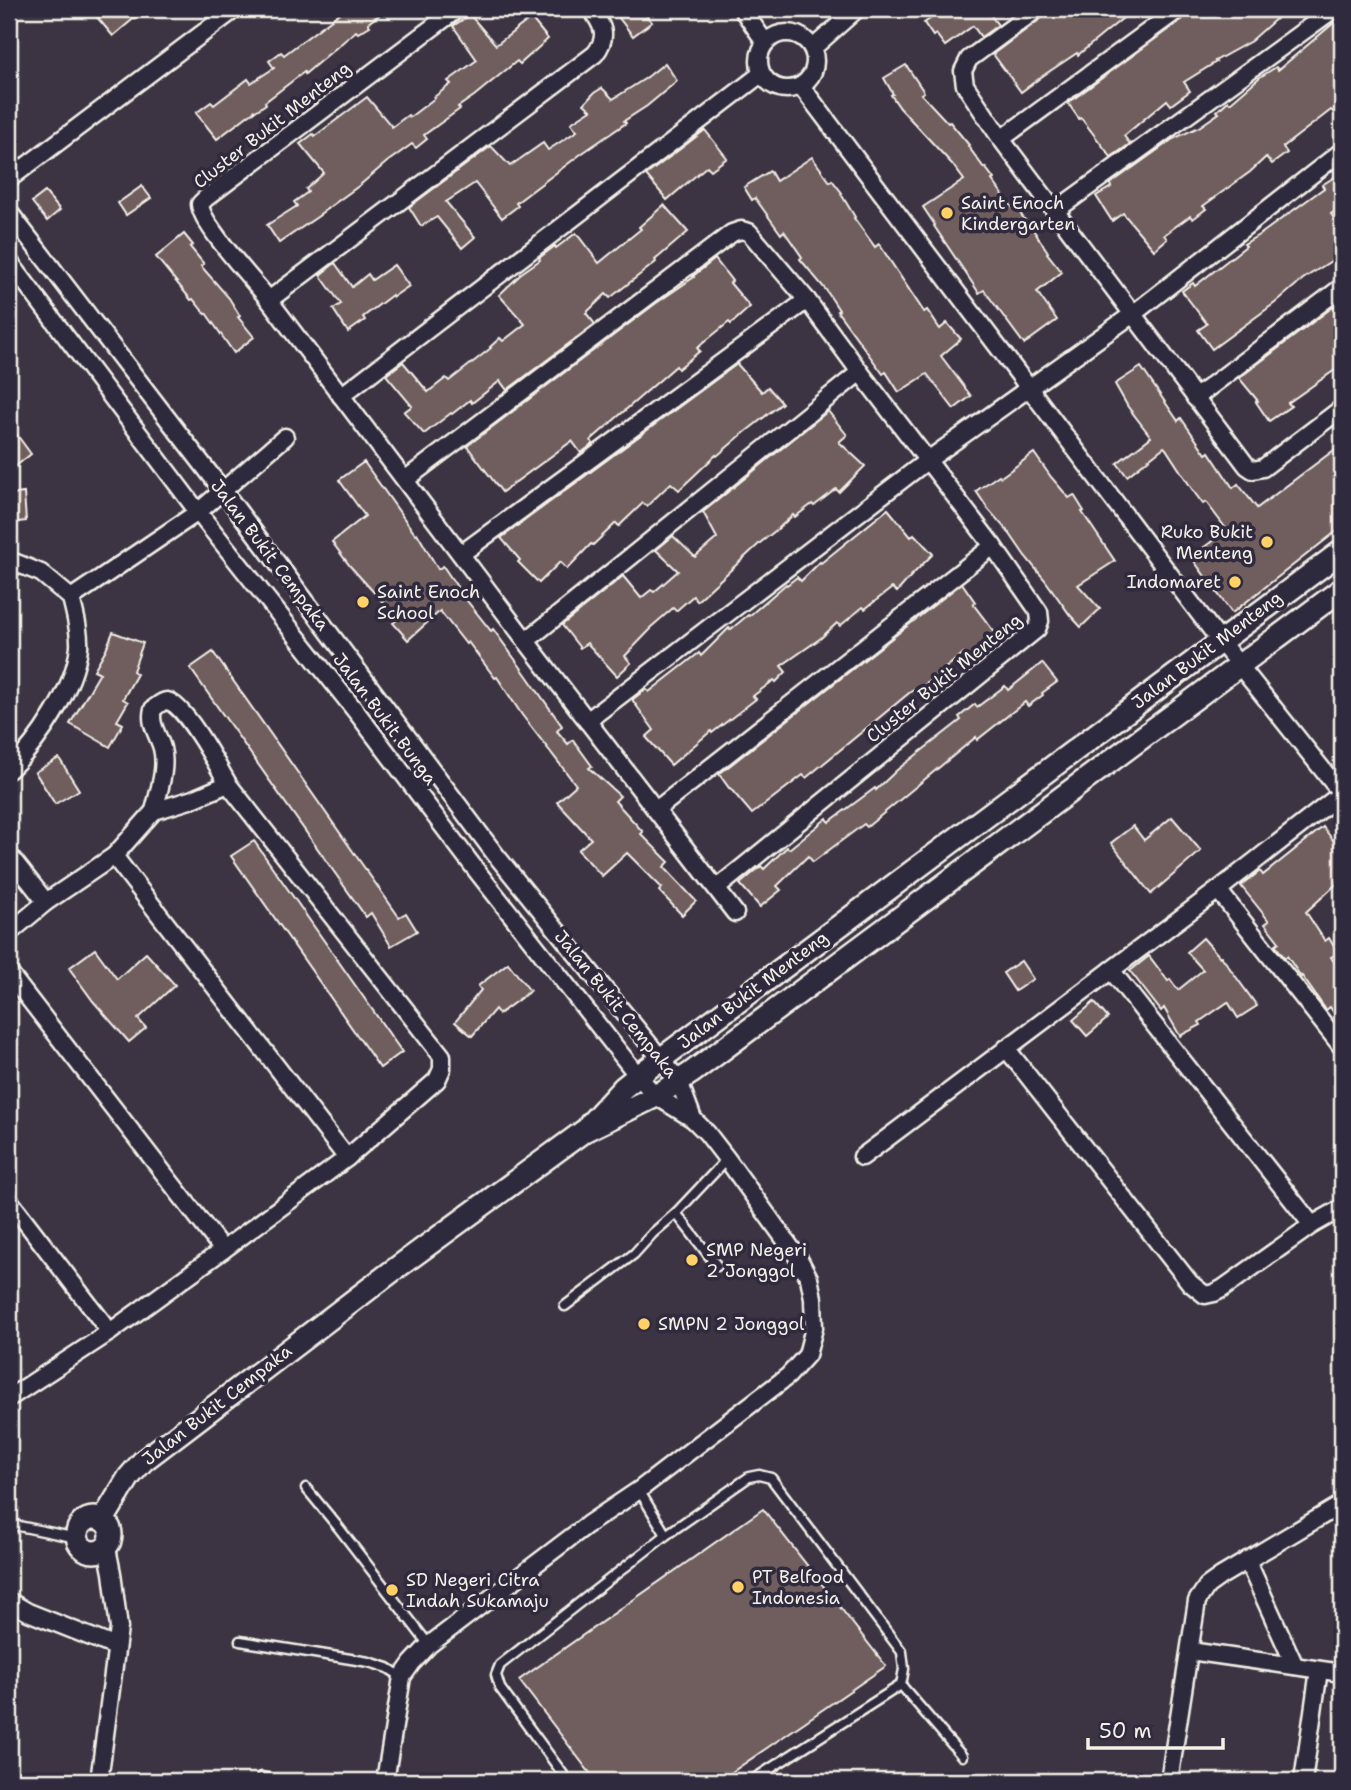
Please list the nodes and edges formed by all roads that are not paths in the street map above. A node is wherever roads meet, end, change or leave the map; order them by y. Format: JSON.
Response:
{"nodes":[{"id":1,"x":234,"y":9,"type":"edge"},
{"id":2,"x":457,"y":9,"type":"edge"},
{"id":3,"x":591,"y":9,"type":"edge"},
{"id":4,"x":742,"y":9,"type":"edge"},
{"id":5,"x":857,"y":9,"type":"edge"},
{"id":6,"x":1037,"y":9,"type":"edge"},
{"id":7,"x":1180,"y":9,"type":"edge"},
{"id":8,"x":1334,"y":9,"type":"edge"},
{"id":9,"x":765,"y":42,"type":"junction"},
{"id":10,"x":813,"y":48,"type":"junction"},
{"id":11,"x":761,"y":74,"type":"junction"},
{"id":12,"x":801,"y":86,"type":"junction"},
{"id":13,"x":1001,"y":139,"type":"junction"},
{"id":14,"x":1342,"y":151,"type":"edge"},
{"id":15,"x":9,"y":179,"type":"edge"},
{"id":16,"x":1055,"y":211,"type":"junction"},
{"id":17,"x":9,"y":212,"type":"edge"},
{"id":18,"x":9,"y":261,"type":"edge"},
{"id":19,"x":1342,"y":287,"type":"edge"},
{"id":20,"x":269,"y":300,"type":"junction"},
{"id":21,"x":807,"y":300,"type":"junction"},
{"id":22,"x":1133,"y":314,"type":"junction"},
{"id":23,"x":860,"y":372,"type":"junction"},
{"id":24,"x":1030,"y":389,"type":"junction"},
{"id":25,"x":341,"y":396,"type":"junction"},
{"id":26,"x":1195,"y":398,"type":"junction"},
{"id":27,"x":1342,"y":408,"type":"edge"},
{"id":28,"x":285,"y":438,"type":"dead end"},
{"id":29,"x":928,"y":460,"type":"junction"},
{"id":30,"x":405,"y":480,"type":"junction"},
{"id":31,"x":223,"y":492,"type":"junction"},
{"id":32,"x":198,"y":512,"type":"junction"},
{"id":33,"x":993,"y":546,"type":"junction"},
{"id":34,"x":1342,"y":551,"type":"edge"},
{"id":35,"x":461,"y":554,"type":"junction"},
{"id":36,"x":9,"y":560,"type":"edge"},
{"id":37,"x":1342,"y":589,"type":"edge"},
{"id":38,"x":71,"y":598,"type":"junction"},
{"id":39,"x":526,"y":641,"type":"junction"},
{"id":40,"x":1220,"y":641,"type":"junction"},
{"id":41,"x":1239,"y":665,"type":"junction"},
{"id":42,"x":377,"y":698,"type":"junction"},
{"id":43,"x":358,"y":714,"type":"junction"},
{"id":44,"x":587,"y":722,"type":"junction"},
{"id":45,"x":9,"y":770,"type":"edge"},
{"id":46,"x":228,"y":784,"type":"junction"},
{"id":47,"x":1342,"y":794,"type":"edge"},
{"id":48,"x":656,"y":810,"type":"junction"},
{"id":49,"x":154,"y":811,"type":"junction"},
{"id":50,"x":495,"y":854,"type":"junction"},
{"id":51,"x":9,"y":855,"type":"edge"},
{"id":52,"x":114,"y":856,"type":"junction"},
{"id":53,"x":476,"y":870,"type":"junction"},
{"id":54,"x":717,"y":888,"type":"junction"},
{"id":55,"x":1218,"y":890,"type":"junction"},
{"id":56,"x":46,"y":902,"type":"junction"},
{"id":57,"x":735,"y":912,"type":"dead end"},
{"id":58,"x":9,"y":933,"type":"edge"},
{"id":59,"x":1111,"y":970,"type":"junction"},
{"id":60,"x":9,"y":973,"type":"edge"},
{"id":61,"x":1342,"y":1046,"type":"edge"},
{"id":62,"x":1006,"y":1048,"type":"junction"},
{"id":63,"x":661,"y":1060,"type":"junction"},
{"id":64,"x":638,"y":1076,"type":"junction"},
{"id":65,"x":679,"y":1081,"type":"junction"},
{"id":66,"x":656,"y":1096,"type":"junction"},
{"id":67,"x":693,"y":1119,"type":"junction"},
{"id":68,"x":583,"y":1131,"type":"junction"},
{"id":69,"x":862,"y":1157,"type":"dead end"},
{"id":70,"x":347,"y":1158,"type":"junction"},
{"id":71,"x":727,"y":1159,"type":"junction"},
{"id":72,"x":9,"y":1200,"type":"edge"},
{"id":73,"x":1342,"y":1208,"type":"edge"},
{"id":74,"x":676,"y":1213,"type":"junction"},
{"id":75,"x":1312,"y":1225,"type":"junction"},
{"id":76,"x":223,"y":1250,"type":"junction"},
{"id":77,"x":717,"y":1266,"type":"dead end"},
{"id":78,"x":565,"y":1306,"type":"dead end"},
{"id":79,"x":110,"y":1332,"type":"junction"},
{"id":80,"x":9,"y":1398,"type":"edge"},
{"id":81,"x":306,"y":1488,"type":"dead end"},
{"id":82,"x":639,"y":1490,"type":"junction"},
{"id":83,"x":1342,"y":1504,"type":"edge"},
{"id":84,"x":103,"y":1520,"type":"junction"},
{"id":85,"x":9,"y":1524,"type":"edge"},
{"id":86,"x":666,"y":1535,"type":"junction"},
{"id":87,"x":78,"y":1538,"type":"junction"},
{"id":88,"x":104,"y":1548,"type":"junction"},
{"id":89,"x":1247,"y":1560,"type":"junction"},
{"id":90,"x":9,"y":1601,"type":"edge"},
{"id":91,"x":240,"y":1641,"type":"dead end"},
{"id":92,"x":429,"y":1646,"type":"junction"},
{"id":93,"x":116,"y":1647,"type":"junction"},
{"id":94,"x":1189,"y":1651,"type":"junction"},
{"id":95,"x":1295,"y":1667,"type":"junction"},
{"id":96,"x":1319,"y":1670,"type":"junction"},
{"id":97,"x":1342,"y":1673,"type":"edge"},
{"id":98,"x":402,"y":1677,"type":"junction"},
{"id":99,"x":901,"y":1685,"type":"junction"},
{"id":100,"x":962,"y":1756,"type":"dead end"},
{"id":101,"x":262,"y":1777,"type":"dead end"},
{"id":102,"x":99,"y":1781,"type":"edge"},
{"id":103,"x":281,"y":1781,"type":"edge"},
{"id":104,"x":385,"y":1781,"type":"edge"},
{"id":105,"x":568,"y":1781,"type":"edge"},
{"id":106,"x":751,"y":1781,"type":"edge"},
{"id":107,"x":1169,"y":1781,"type":"edge"},
{"id":108,"x":1303,"y":1781,"type":"edge"}],
"edges":[{"from":1,"to":15,"type":"street"},
{"from":2,"to":20,"type":"street","name":"Cluster Bukit Menteng"},
{"from":3,"to":20,"type":"street"},
{"from":4,"to":9,"type":"street"},
{"from":5,"to":10,"type":"street"},
{"from":6,"to":13,"type":"street"},
{"from":7,"to":13,"type":"street"},
{"from":8,"to":16,"type":"street"},
{"from":9,"to":10,"type":"street"},
{"from":9,"to":11,"type":"street"},
{"from":10,"to":12,"type":"street"},
{"from":11,"to":12,"type":"street"},
{"from":11,"to":25,"type":"street"},
{"from":12,"to":24,"type":"street"},
{"from":13,"to":16,"type":"street"},
{"from":14,"to":22,"type":"street"},
{"from":16,"to":22,"type":"street"},
{"from":17,"to":31,"type":"street","name":"Jalan Bukit Cempaka"},
{"from":18,"to":32,"type":"street","name":"Jalan Bukit Bunga"},
{"from":19,"to":26,"type":"street"},
{"from":20,"to":25,"type":"street","name":"Cluster Bukit Menteng"},
{"from":21,"to":23,"type":"street","name":"Cluster Bukit Menteng"},
{"from":21,"to":30,"type":"street","name":"Cluster Bukit Menteng"},
{"from":21,"to":35,"type":"street"},
{"from":22,"to":24,"type":"street"},
{"from":22,"to":26,"type":"street"},
{"from":23,"to":29,"type":"street","name":"Cluster Bukit Menteng"},
{"from":23,"to":39,"type":"street"},
{"from":24,"to":29,"type":"street"},
{"from":24,"to":40,"type":"street"},
{"from":25,"to":30,"type":"street","name":"Cluster Bukit Menteng"},
{"from":26,"to":27,"type":"street"},
{"from":28,"to":31,"type":"street"},
{"from":29,"to":33,"type":"street","name":"Cluster Bukit Menteng"},
{"from":29,"to":44,"type":"street"},
{"from":30,"to":35,"type":"street","name":"Cluster Bukit Menteng"},
{"from":31,"to":32,"type":"street"},
{"from":31,"to":42,"type":"street","name":"Jalan Bukit Cempaka"},
{"from":32,"to":38,"type":"street"},
{"from":32,"to":43,"type":"street","name":"Jalan Bukit Bunga"},
{"from":33,"to":48,"type":"street"},
{"from":33,"to":54,"type":"street","name":"Cluster Bukit Menteng"},
{"from":34,"to":40,"type":"street","name":"Jalan Bukit Menteng"},
{"from":35,"to":39,"type":"street","name":"Cluster Bukit Menteng"},
{"from":36,"to":38,"type":"street"},
{"from":37,"to":41,"type":"street","name":"Jalan Bukit Menteng"},
{"from":38,"to":45,"type":"street"},
{"from":39,"to":44,"type":"street","name":"Cluster Bukit Menteng"},
{"from":40,"to":41,"type":"street"},
{"from":40,"to":63,"type":"street","name":"Jalan Bukit Menteng"},
{"from":41,"to":47,"type":"street"},
{"from":41,"to":65,"type":"street","name":"Jalan Bukit Menteng"},
{"from":42,"to":43,"type":"street"},
{"from":42,"to":50,"type":"street","name":"Jalan Bukit Cempaka"},
{"from":43,"to":53,"type":"street","name":"Jalan Bukit Bunga"},
{"from":44,"to":48,"type":"street","name":"Cluster Bukit Menteng"},
{"from":46,"to":49,"type":"street"},
{"from":46,"to":49,"type":"street"},
{"from":46,"to":70,"type":"street"},
{"from":47,"to":55,"type":"street"},
{"from":48,"to":54,"type":"street","name":"Cluster Bukit Menteng"},
{"from":49,"to":52,"type":"street"},
{"from":50,"to":53,"type":"street"},
{"from":50,"to":63,"type":"street","name":"Jalan Bukit Cempaka"},
{"from":51,"to":56,"type":"street"},
{"from":52,"to":56,"type":"street"},
{"from":52,"to":70,"type":"street"},
{"from":53,"to":64,"type":"street","name":"Jalan Bukit Bunga"},
{"from":54,"to":57,"type":"street","name":"Cluster Bukit Menteng"},
{"from":55,"to":59,"type":"street"},
{"from":55,"to":61,"type":"street"},
{"from":56,"to":58,"type":"street"},
{"from":59,"to":62,"type":"street"},
{"from":59,"to":75,"type":"street"},
{"from":60,"to":76,"type":"street"},
{"from":62,"to":69,"type":"street"},
{"from":62,"to":75,"type":"street"},
{"from":63,"to":64,"type":"street","name":"Jalan Bukit Menteng"},
{"from":63,"to":65,"type":"street","name":"Jalan Bukit Cempaka"},
{"from":64,"to":66,"type":"street","name":"Jalan Bukit Bunga"},
{"from":64,"to":68,"type":"street","name":"Jalan Bukit Menteng"},
{"from":65,"to":66,"type":"street","name":"Jalan Bukit Menteng"},
{"from":65,"to":67,"type":"street","name":"Jalan Bukit Cempaka"},
{"from":66,"to":67,"type":"street","name":"Jalan Bukit Bunga"},
{"from":66,"to":68,"type":"street","name":"Jalan Bukit Menteng"},
{"from":67,"to":71,"type":"street","name":"Jalan Bukit Cempaka"},
{"from":68,"to":84,"type":"street","name":"Jalan Bukit Cempaka"},
{"from":70,"to":76,"type":"street"},
{"from":71,"to":74,"type":"lane"},
{"from":71,"to":82,"type":"street","name":"Jalan Bukit Cempaka"},
{"from":72,"to":79,"type":"street"},
{"from":73,"to":75,"type":"street"},
{"from":74,"to":77,"type":"lane"},
{"from":74,"to":78,"type":"lane"},
{"from":76,"to":79,"type":"street"},
{"from":79,"to":80,"type":"street"},
{"from":81,"to":92,"type":"lane"},
{"from":82,"to":86,"type":"lane"},
{"from":82,"to":92,"type":"street","name":"Jalan Bukit Cempaka"},
{"from":83,"to":89,"type":"street"},
{"from":84,"to":87,"type":"street"},
{"from":84,"to":88,"type":"street"},
{"from":85,"to":87,"type":"lane"},
{"from":86,"to":99,"type":"lane"},
{"from":86,"to":105,"type":"lane"},
{"from":87,"to":88,"type":"street"},
{"from":88,"to":93,"type":"street"},
{"from":89,"to":94,"type":"street"},
{"from":89,"to":95,"type":"street"},
{"from":90,"to":93,"type":"street"},
{"from":91,"to":98,"type":"lane"},
{"from":92,"to":98,"type":"street","name":"Jalan Bukit Cempaka"},
{"from":93,"to":102,"type":"street"},
{"from":94,"to":95,"type":"street"},
{"from":94,"to":107,"type":"street"},
{"from":95,"to":96,"type":"street"},
{"from":96,"to":97,"type":"street"},
{"from":96,"to":108,"type":"street"},
{"from":98,"to":104,"type":"street"},
{"from":99,"to":100,"type":"lane"},
{"from":99,"to":106,"type":"lane"},
{"from":101,"to":103,"type":"lane"}]}
